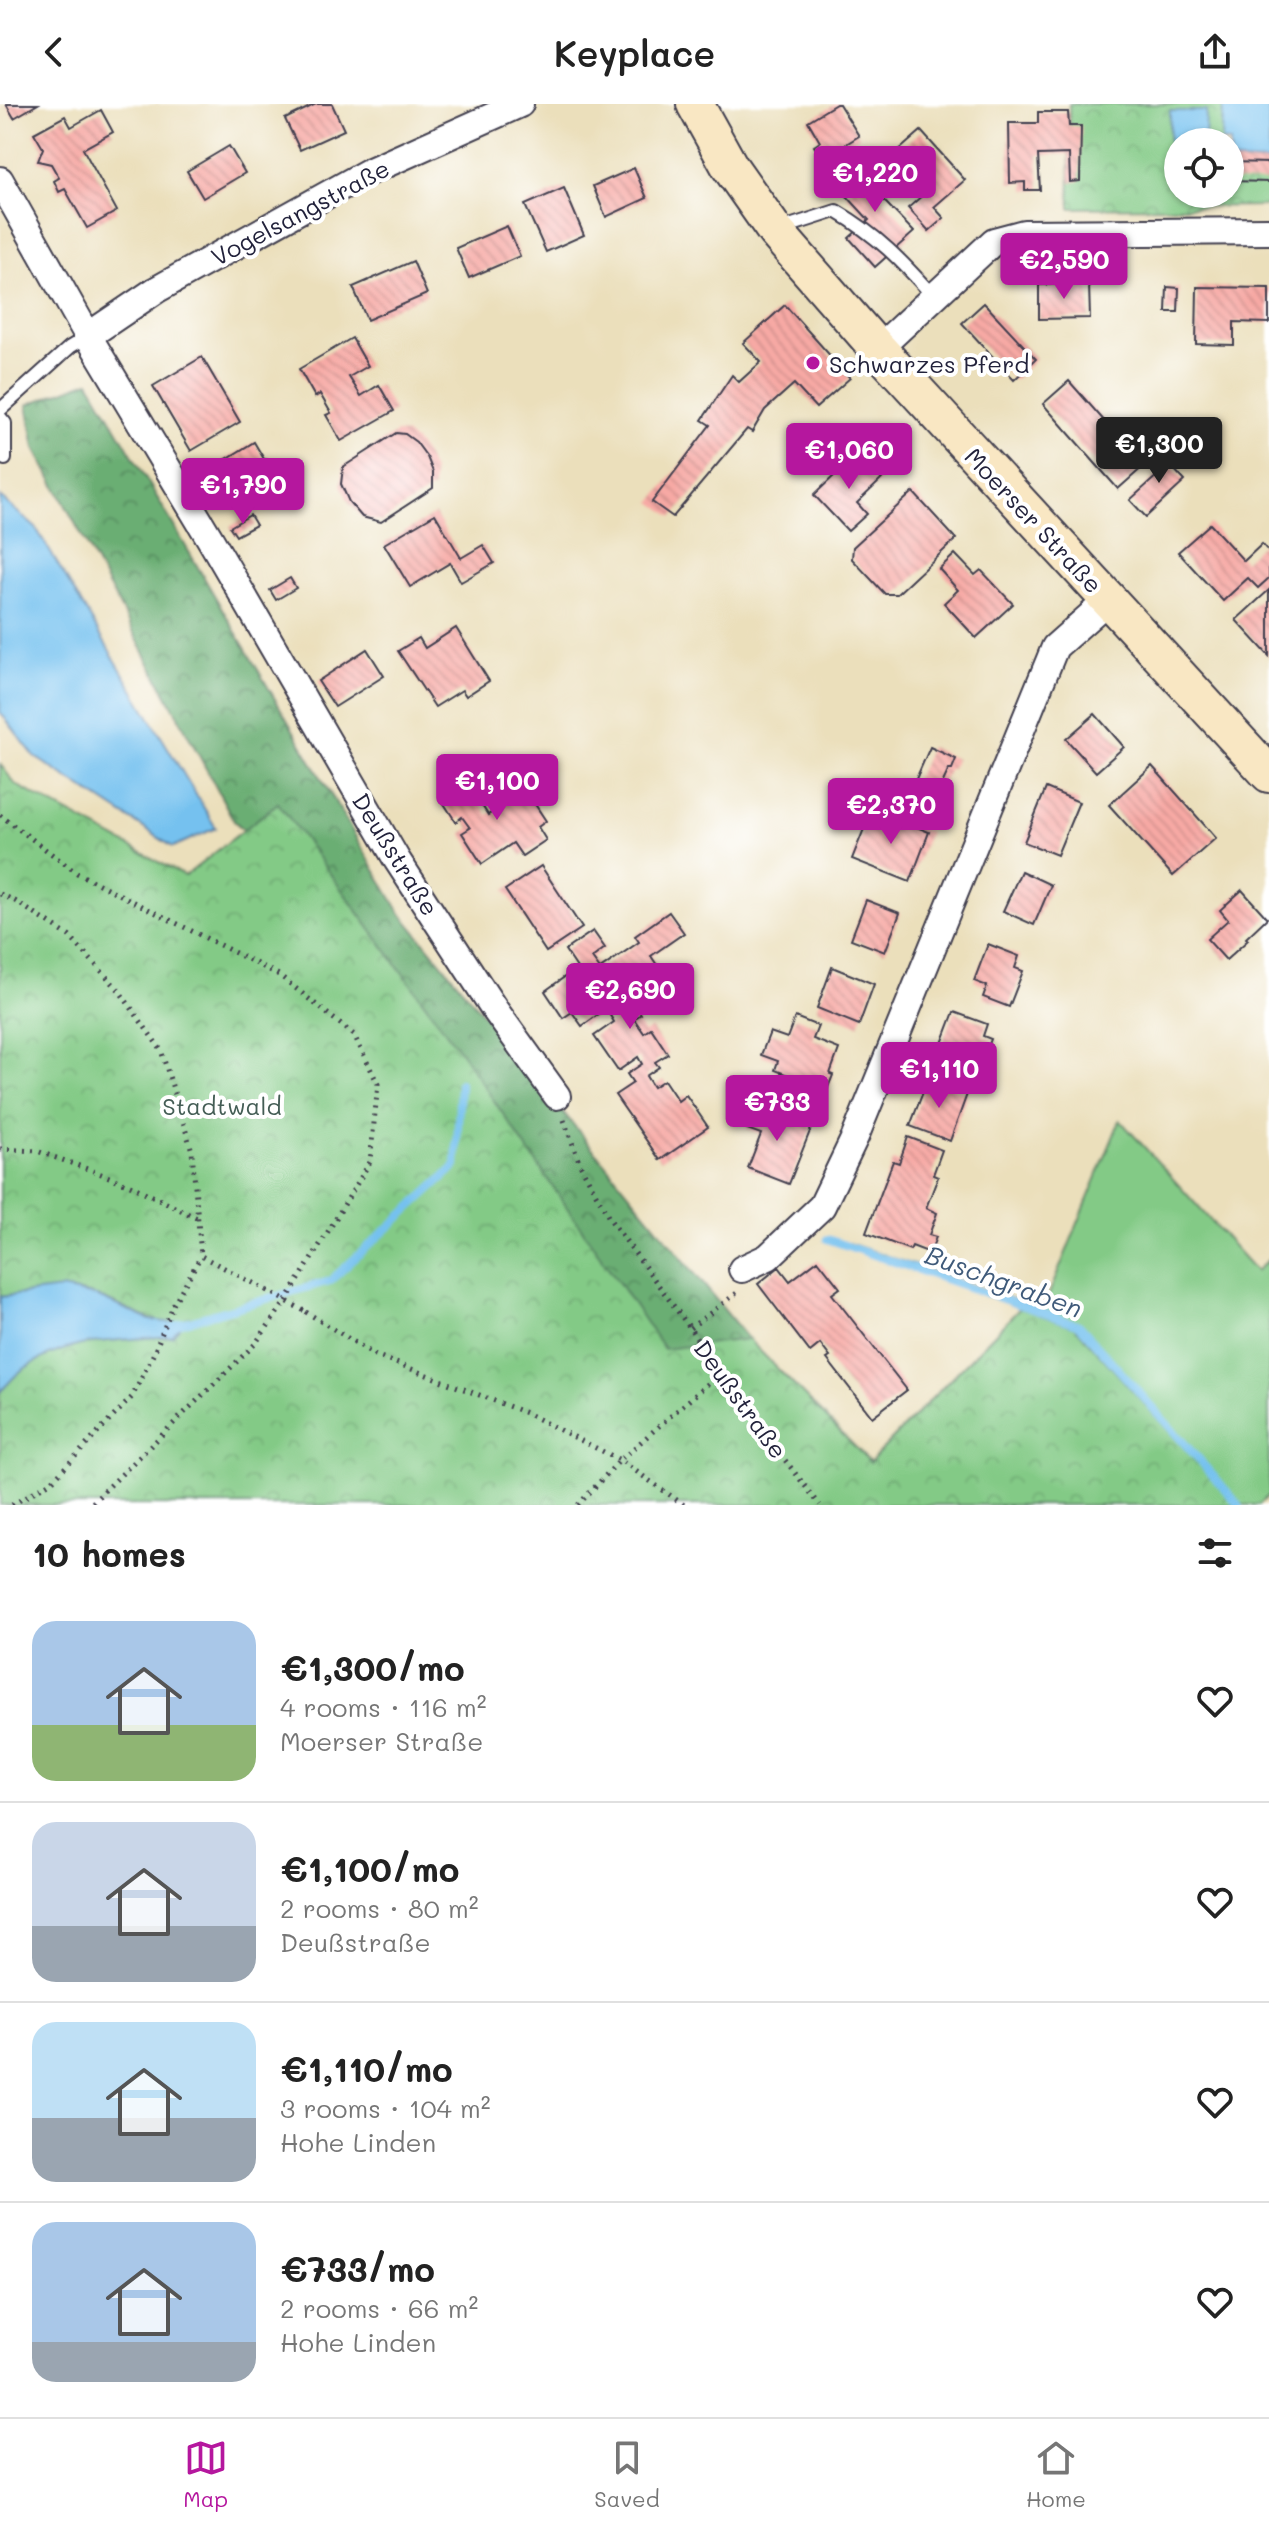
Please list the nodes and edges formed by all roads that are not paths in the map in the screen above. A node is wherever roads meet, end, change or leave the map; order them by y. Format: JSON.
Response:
{"nodes":[{"id":1,"x":520,"y":104,"type":"edge"},
{"id":2,"x":695,"y":104,"type":"edge"},
{"id":3,"x":0,"y":180,"type":"edge"},
{"id":4,"x":775,"y":231,"type":"junction"},
{"id":5,"x":1269,"y":231,"type":"edge"},
{"id":6,"x":933,"y":296,"type":"junction"},
{"id":7,"x":88,"y":336,"type":"junction"},
{"id":8,"x":878,"y":349,"type":"junction"},
{"id":9,"x":0,"y":410,"type":"edge"},
{"id":10,"x":0,"y":417,"type":"edge"},
{"id":11,"x":5,"y":459,"type":"dead end"},
{"id":12,"x":1108,"y":600,"type":"junction"},
{"id":13,"x":1269,"y":774,"type":"edge"},
{"id":14,"x":557,"y":1096,"type":"road end"},
{"id":15,"x":742,"y":1269,"type":"road end"}],
"edges":[{"from":1,"to":7,"type":"street","name":"Vogelsangstraße"},
{"from":2,"to":4,"type":"main road","name":"Moerser Straße"},
{"from":3,"to":7,"type":"street","name":"Deußstraße"},
{"from":4,"to":6,"type":"lane"},
{"from":4,"to":8,"type":"main road","name":"Moerser Straße"},
{"from":5,"to":6,"type":"street"},
{"from":6,"to":8,"type":"street"},
{"from":7,"to":9,"type":"lane"},
{"from":7,"to":14,"type":"street","name":"Deußstraße"},
{"from":8,"to":12,"type":"main road","name":"Moerser Straße"},
{"from":10,"to":11,"type":"lane"},
{"from":12,"to":13,"type":"main road","name":"Moerser Straße"},
{"from":12,"to":15,"type":"street"}]}
